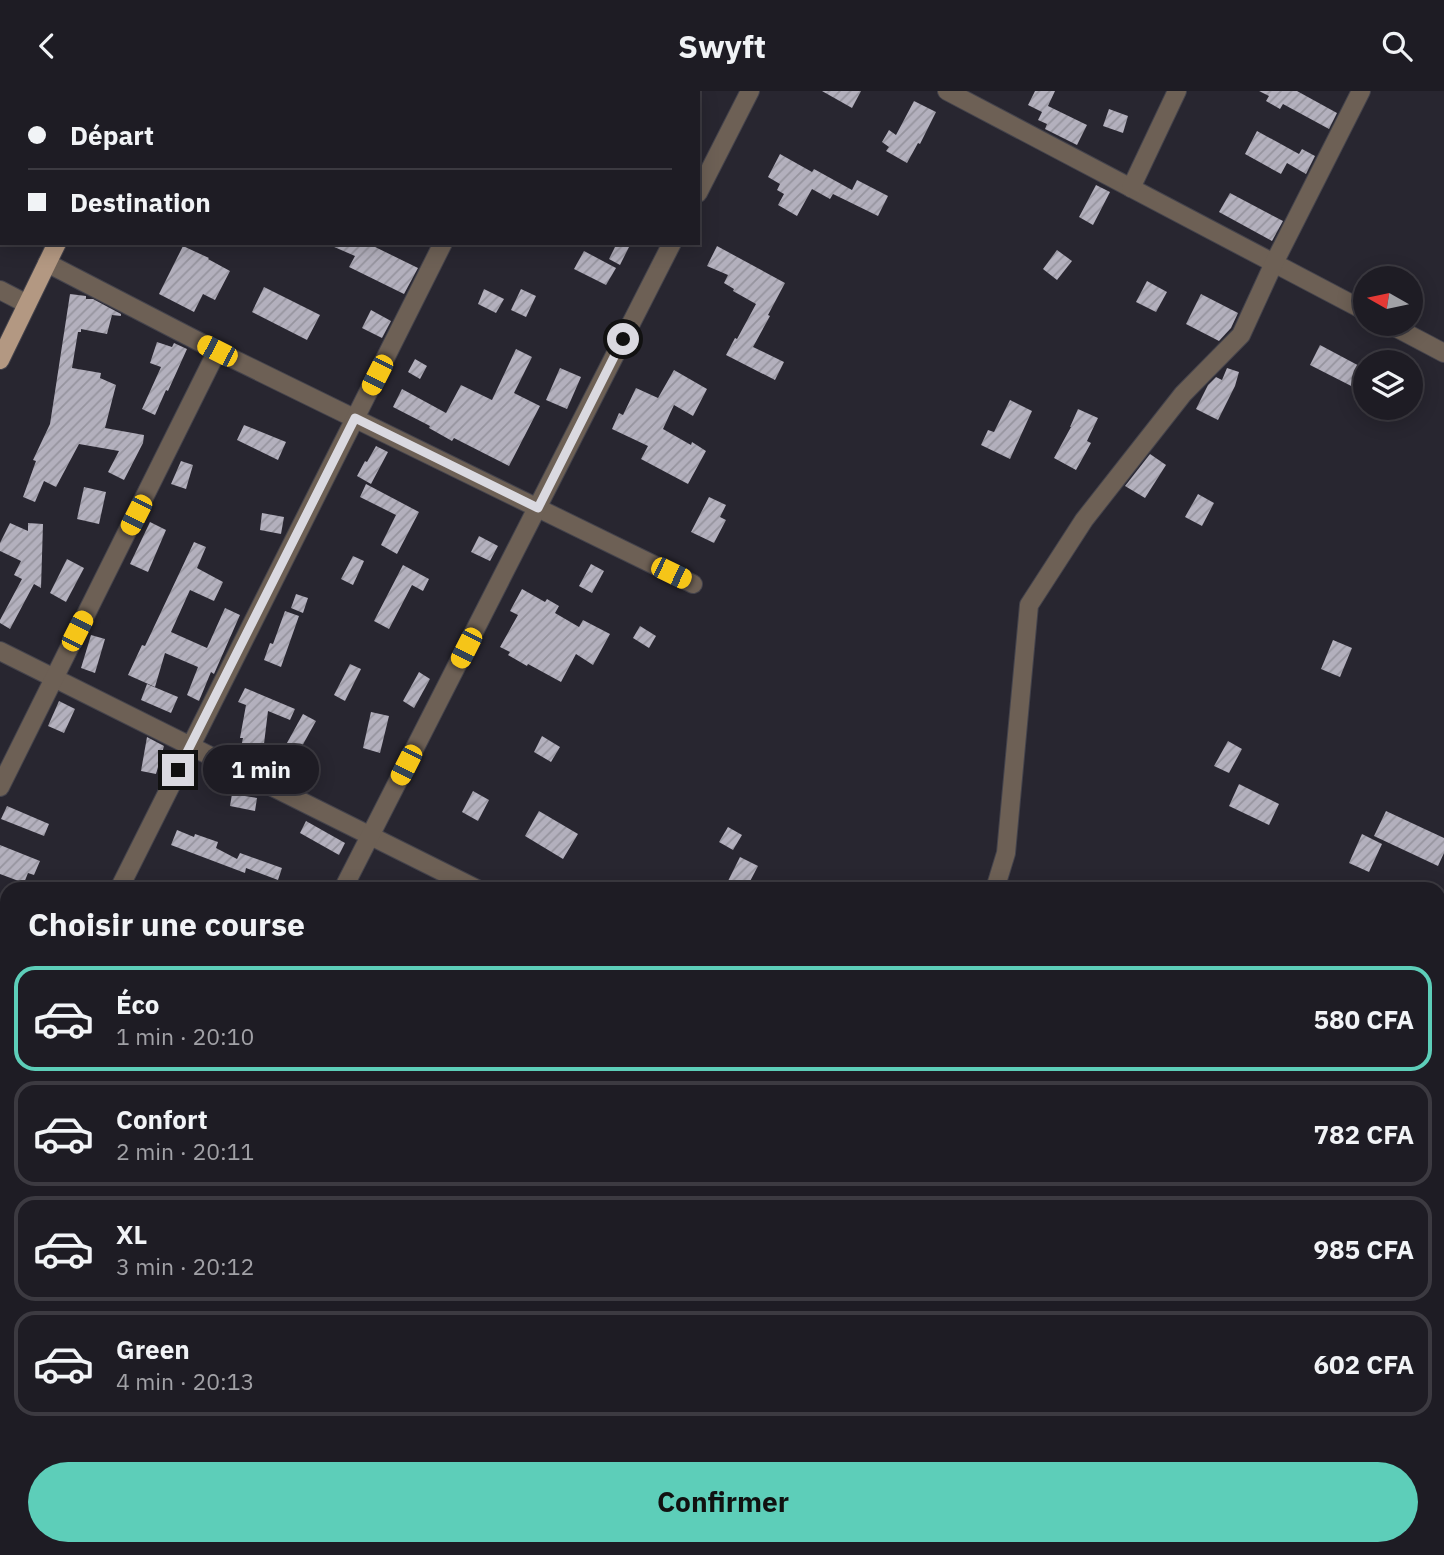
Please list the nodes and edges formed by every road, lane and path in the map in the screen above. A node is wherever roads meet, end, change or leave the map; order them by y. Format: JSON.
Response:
{"nodes":[{"id":1,"x":750,"y":91,"type":"edge"},
{"id":2,"x":1177,"y":91,"type":"edge"},
{"id":3,"x":1361,"y":91,"type":"edge"},
{"id":4,"x":959,"y":94,"type":"edge"},
{"id":5,"x":1131,"y":188,"type":"junction"},
{"id":6,"x":700,"y":189,"type":"edge"},
{"id":7,"x":56,"y":245,"type":"edge"},
{"id":8,"x":442,"y":245,"type":"edge"},
{"id":9,"x":671,"y":245,"type":"edge"},
{"id":10,"x":47,"y":263,"type":"junction"},
{"id":11,"x":1274,"y":263,"type":"junction"},
{"id":12,"x":0,"y":290,"type":"edge"},
{"id":13,"x":27,"y":304,"type":"junction"},
{"id":14,"x":1353,"y":305,"type":"edge"},
{"id":15,"x":1413,"y":336,"type":"edge"},
{"id":16,"x":217,"y":351,"type":"junction"},
{"id":17,"x":1444,"y":352,"type":"edge"},
{"id":18,"x":0,"y":361,"type":"edge"},
{"id":19,"x":355,"y":418,"type":"junction"},
{"id":20,"x":538,"y":508,"type":"junction"},
{"id":21,"x":693,"y":584,"type":"dead end"},
{"id":22,"x":0,"y":651,"type":"edge"},
{"id":23,"x":54,"y":678,"type":"junction"},
{"id":24,"x":190,"y":746,"type":"junction"},
{"id":25,"x":0,"y":787,"type":"edge"},
{"id":26,"x":370,"y":836,"type":"junction"},
{"id":27,"x":122,"y":882,"type":"edge"},
{"id":28,"x":347,"y":882,"type":"edge"},
{"id":29,"x":463,"y":882,"type":"edge"},
{"id":30,"x":997,"y":882,"type":"edge"}],
"edges":[{"from":1,"to":6,"type":"street"},
{"from":2,"to":5,"type":"street"},
{"from":3,"to":11,"type":"street"},
{"from":4,"to":5,"type":"street"},
{"from":5,"to":11,"type":"street"},
{"from":7,"to":10,"type":"main road"},
{"from":8,"to":19,"type":"street"},
{"from":9,"to":20,"type":"street"},
{"from":10,"to":13,"type":"main road"},
{"from":10,"to":16,"type":"street"},
{"from":11,"to":14,"type":"street"},
{"from":11,"to":30,"type":"street"},
{"from":12,"to":13,"type":"street"},
{"from":13,"to":18,"type":"main road"},
{"from":15,"to":17,"type":"street"},
{"from":16,"to":19,"type":"street"},
{"from":16,"to":23,"type":"street"},
{"from":19,"to":20,"type":"street"},
{"from":19,"to":24,"type":"street"},
{"from":20,"to":21,"type":"street"},
{"from":20,"to":26,"type":"street"},
{"from":22,"to":23,"type":"street"},
{"from":23,"to":24,"type":"street"},
{"from":23,"to":25,"type":"street"},
{"from":24,"to":26,"type":"street"},
{"from":24,"to":27,"type":"street"},
{"from":26,"to":28,"type":"street"},
{"from":26,"to":29,"type":"street"}]}
